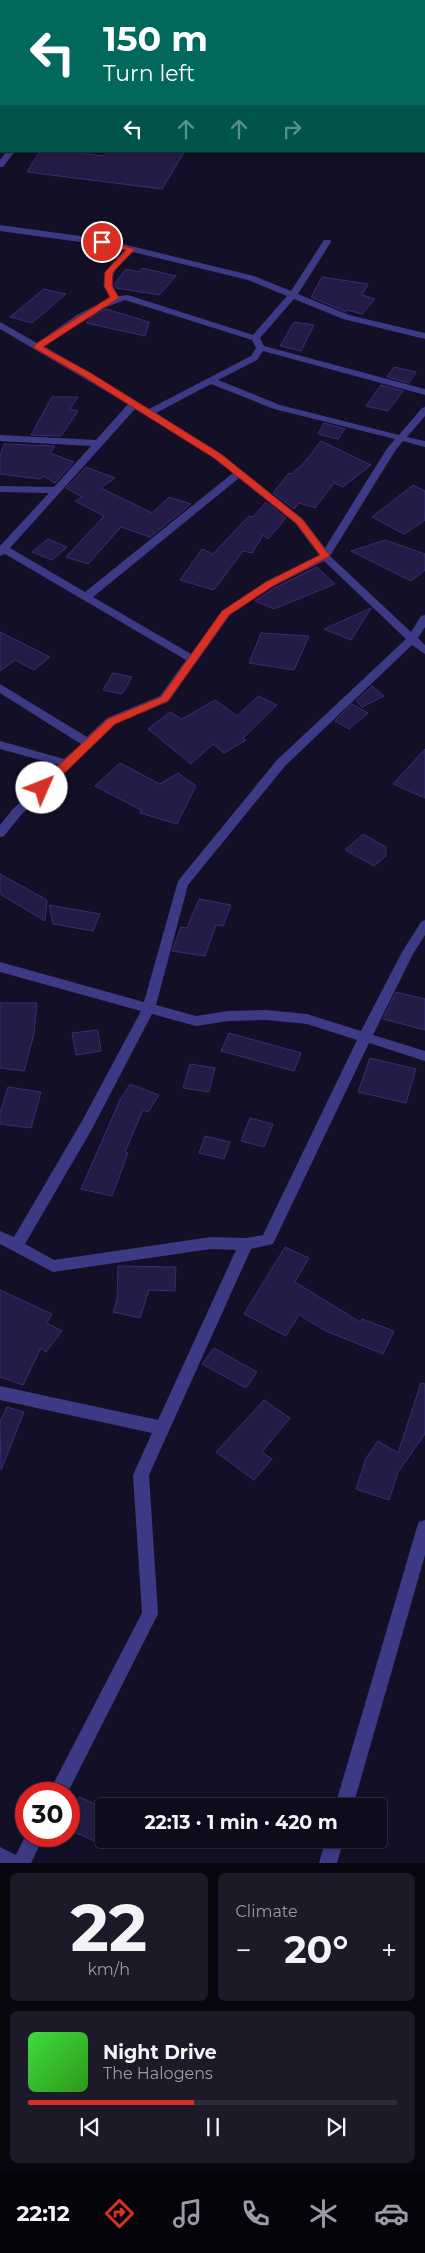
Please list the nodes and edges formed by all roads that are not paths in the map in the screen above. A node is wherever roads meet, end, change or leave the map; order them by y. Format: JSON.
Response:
{"nodes":[{"id":1,"x":10,"y":152,"type":"edge"},
{"id":2,"x":0,"y":165,"type":"edge"},
{"id":3,"x":0,"y":228,"type":"edge"},
{"id":4,"x":327,"y":242,"type":"dead end"},
{"id":5,"x":132,"y":249,"type":"junction"},
{"id":6,"x":293,"y":295,"type":"junction"},
{"id":7,"x":115,"y":298,"type":"junction"},
{"id":8,"x":0,"y":325,"type":"edge"},
{"id":9,"x":425,"y":336,"type":"edge"},
{"id":10,"x":255,"y":338,"type":"junction"},
{"id":11,"x":37,"y":347,"type":"junction"},
{"id":12,"x":261,"y":348,"type":"junction"},
{"id":13,"x":212,"y":381,"type":"junction"},
{"id":14,"x":425,"y":392,"type":"edge"},
{"id":15,"x":134,"y":404,"type":"junction"},
{"id":16,"x":425,"y":410,"type":"edge"},
{"id":17,"x":149,"y":413,"type":"junction"},
{"id":18,"x":0,"y":438,"type":"edge"},
{"id":19,"x":402,"y":438,"type":"junction"},
{"id":20,"x":99,"y":443,"type":"junction"},
{"id":21,"x":425,"y":444,"type":"edge"},
{"id":22,"x":239,"y":473,"type":"junction"},
{"id":23,"x":0,"y":489,"type":"edge"},
{"id":24,"x":57,"y":490,"type":"junction"},
{"id":25,"x":1,"y":551,"type":"edge"},
{"id":26,"x":325,"y":556,"type":"junction"},
{"id":27,"x":86,"y":597,"type":"junction"},
{"id":28,"x":425,"y":618,"type":"edge"},
{"id":29,"x":412,"y":640,"type":"junction"},
{"id":30,"x":425,"y":651,"type":"edge"},
{"id":31,"x":192,"y":659,"type":"junction"},
{"id":32,"x":0,"y":688,"type":"edge"},
{"id":33,"x":88,"y":743,"type":"junction"},
{"id":34,"x":0,"y":745,"type":"edge"},
{"id":35,"x":67,"y":764,"type":"junction"},
{"id":36,"x":0,"y":832,"type":"edge"},
{"id":37,"x":425,"y":925,"type":"edge"},
{"id":38,"x":0,"y":968,"type":"edge"},
{"id":39,"x":148,"y":1008,"type":"junction"},
{"id":40,"x":365,"y":1037,"type":"junction"},
{"id":41,"x":425,"y":1056,"type":"edge"},
{"id":42,"x":0,"y":1237,"type":"edge"},
{"id":43,"x":246,"y":1244,"type":"junction"},
{"id":44,"x":16,"y":1246,"type":"junction"},
{"id":45,"x":0,"y":1393,"type":"edge"},
{"id":46,"x":162,"y":1428,"type":"junction"},
{"id":47,"x":425,"y":1527,"type":"edge"},
{"id":48,"x":63,"y":1782,"type":"edge"},
{"id":49,"x":346,"y":1798,"type":"edge"},
{"id":50,"x":29,"y":1847,"type":"edge"},
{"id":51,"x":332,"y":1848,"type":"edge"},
{"id":52,"x":0,"y":1856,"type":"edge"},
{"id":53,"x":13,"y":1863,"type":"edge"},
{"id":54,"x":21,"y":1863,"type":"edge"},
{"id":55,"x":328,"y":1863,"type":"edge"}],
"edges":[{"from":1,"to":2,"type":"street"},
{"from":3,"to":5,"type":"street"},
{"from":4,"to":6,"type":"street"},
{"from":5,"to":6,"type":"street"},
{"from":5,"to":7,"type":"street"},
{"from":6,"to":9,"type":"street"},
{"from":6,"to":10,"type":"street"},
{"from":7,"to":10,"type":"street"},
{"from":7,"to":11,"type":"street"},
{"from":8,"to":11,"type":"street"},
{"from":10,"to":12,"type":"street"},
{"from":11,"to":15,"type":"street"},
{"from":12,"to":13,"type":"street"},
{"from":12,"to":14,"type":"street"},
{"from":13,"to":17,"type":"street"},
{"from":13,"to":19,"type":"street"},
{"from":15,"to":17,"type":"street"},
{"from":15,"to":20,"type":"street"},
{"from":16,"to":19,"type":"street"},
{"from":17,"to":22,"type":"street"},
{"from":18,"to":20,"type":"street"},
{"from":19,"to":21,"type":"street"},
{"from":19,"to":26,"type":"street"},
{"from":20,"to":24,"type":"street"},
{"from":22,"to":26,"type":"street"},
{"from":22,"to":27,"type":"street"},
{"from":23,"to":24,"type":"street"},
{"from":24,"to":25,"type":"street"},
{"from":25,"to":27,"type":"street"},
{"from":26,"to":29,"type":"street"},
{"from":26,"to":31,"type":"street"},
{"from":27,"to":31,"type":"street"},
{"from":28,"to":29,"type":"street"},
{"from":29,"to":30,"type":"street"},
{"from":29,"to":39,"type":"street"},
{"from":31,"to":33,"type":"street"},
{"from":32,"to":33,"type":"street"},
{"from":33,"to":35,"type":"street"},
{"from":34,"to":35,"type":"street"},
{"from":35,"to":36,"type":"street"},
{"from":37,"to":40,"type":"street"},
{"from":38,"to":39,"type":"street"},
{"from":39,"to":40,"type":"street"},
{"from":39,"to":44,"type":"street"},
{"from":40,"to":41,"type":"street"},
{"from":40,"to":43,"type":"street"},
{"from":42,"to":44,"type":"street"},
{"from":43,"to":44,"type":"street"},
{"from":43,"to":46,"type":"street"},
{"from":45,"to":46,"type":"street"},
{"from":46,"to":48,"type":"street"},
{"from":47,"to":49,"type":"street"},
{"from":50,"to":54,"type":"street"},
{"from":51,"to":55,"type":"street"},
{"from":52,"to":53,"type":"street"}]}
